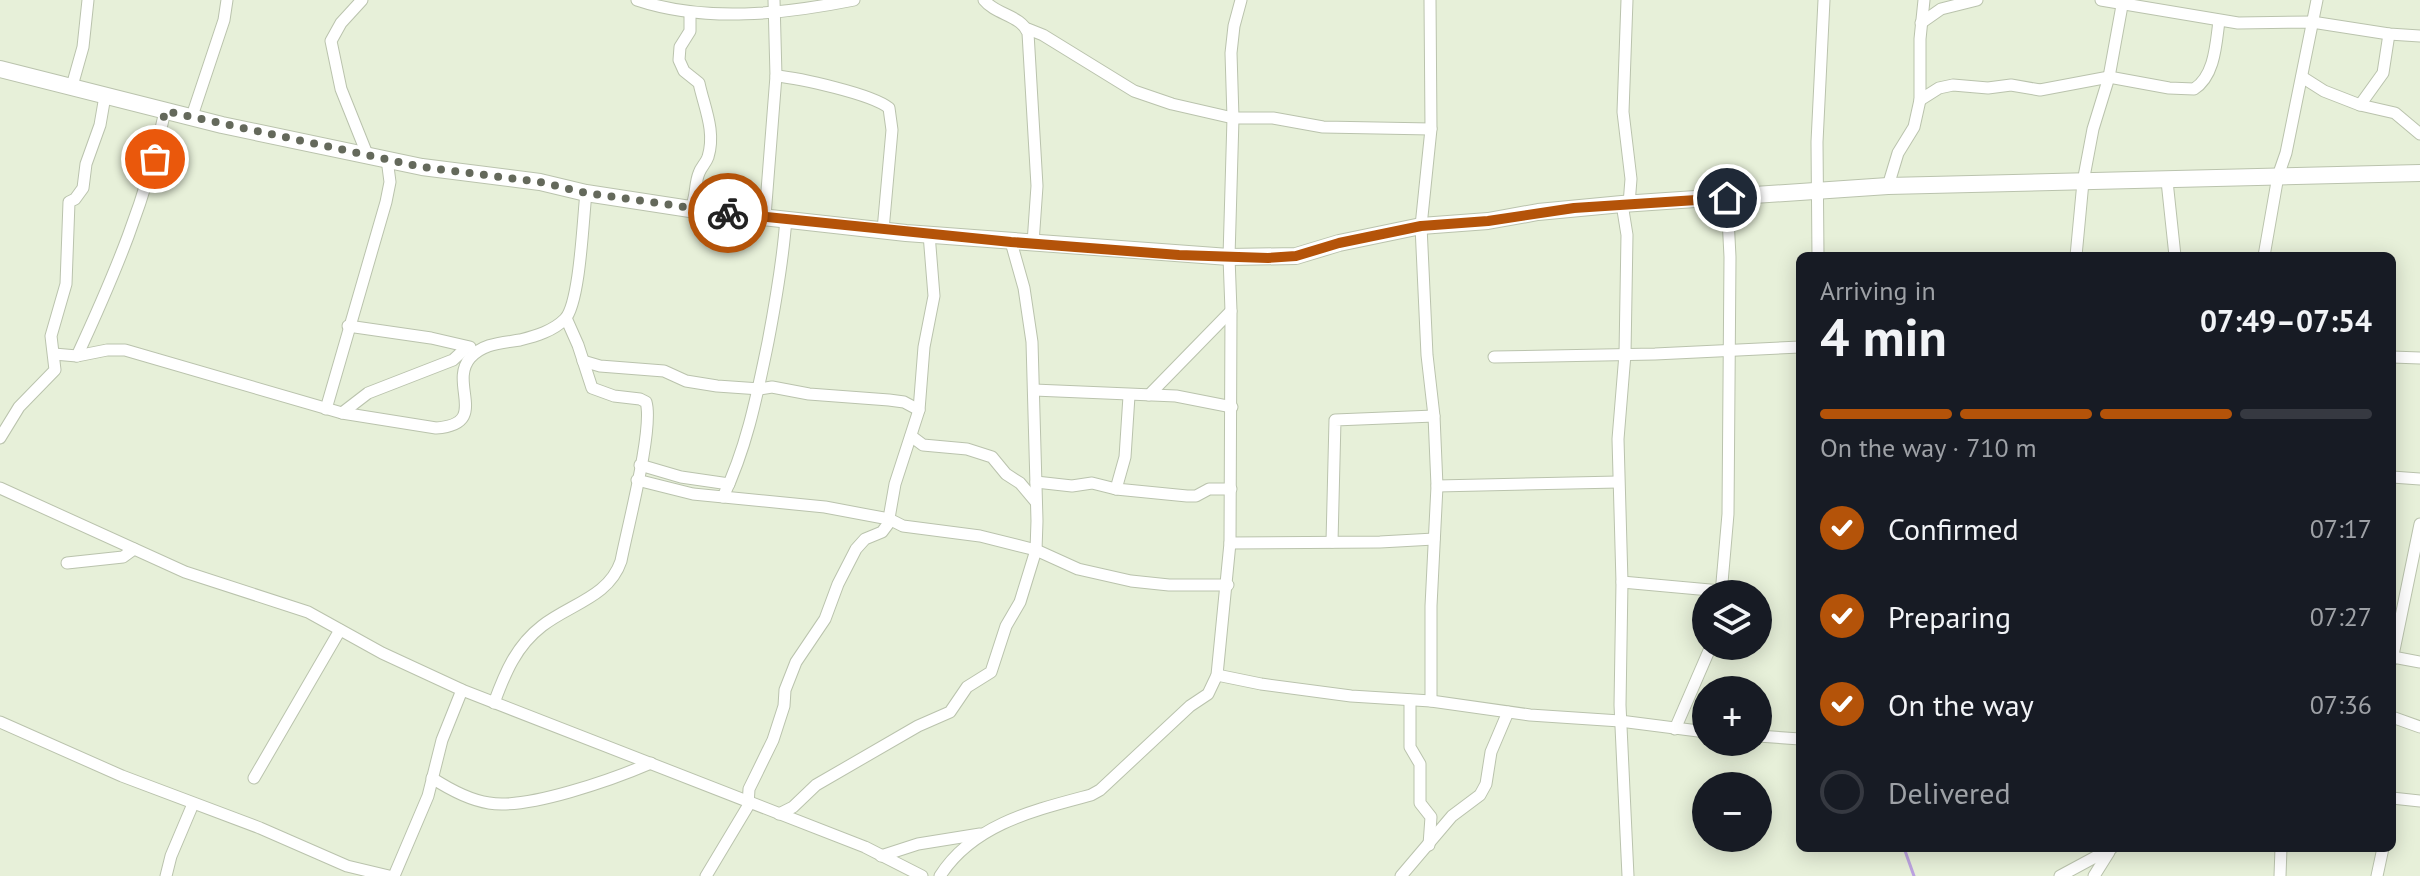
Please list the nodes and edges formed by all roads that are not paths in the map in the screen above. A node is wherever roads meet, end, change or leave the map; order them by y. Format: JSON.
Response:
{"nodes":[{"id":1,"x":88,"y":0,"type":"edge"},
{"id":2,"x":227,"y":0,"type":"edge"},
{"id":3,"x":362,"y":0,"type":"edge"},
{"id":4,"x":637,"y":0,"type":"edge"},
{"id":5,"x":854,"y":0,"type":"edge"},
{"id":6,"x":984,"y":0,"type":"edge"},
{"id":7,"x":1241,"y":0,"type":"edge"},
{"id":8,"x":1430,"y":0,"type":"edge"},
{"id":9,"x":1627,"y":0,"type":"edge"},
{"id":10,"x":1824,"y":0,"type":"edge"},
{"id":11,"x":1924,"y":0,"type":"edge"},
{"id":12,"x":1977,"y":0,"type":"edge"},
{"id":13,"x":2101,"y":0,"type":"edge"},
{"id":14,"x":2317,"y":0,"type":"edge"},
{"id":15,"x":2123,"y":2,"type":"edge"},
{"id":16,"x":775,"y":5,"type":"edge"},
{"id":17,"x":690,"y":12,"type":"junction"},
{"id":18,"x":2219,"y":21,"type":"junction"},
{"id":19,"x":2312,"y":22,"type":"junction"},
{"id":20,"x":1921,"y":23,"type":"junction"},
{"id":21,"x":1028,"y":29,"type":"junction"},
{"id":22,"x":2389,"y":34,"type":"junction"},
{"id":23,"x":2420,"y":36,"type":"edge"},
{"id":24,"x":0,"y":69,"type":"edge"},
{"id":25,"x":776,"y":76,"type":"junction"},
{"id":26,"x":2109,"y":77,"type":"junction"},
{"id":27,"x":2302,"y":77,"type":"junction"},
{"id":28,"x":72,"y":86,"type":"junction"},
{"id":29,"x":105,"y":96,"type":"junction"},
{"id":30,"x":1920,"y":100,"type":"junction"},
{"id":31,"x":2360,"y":105,"type":"junction"},
{"id":32,"x":165,"y":111,"type":"junction"},
{"id":33,"x":192,"y":116,"type":"junction"},
{"id":34,"x":1233,"y":118,"type":"junction"},
{"id":35,"x":1431,"y":129,"type":"junction"},
{"id":36,"x":2420,"y":134,"type":"edge"},
{"id":37,"x":367,"y":154,"type":"junction"},
{"id":38,"x":387,"y":159,"type":"junction"},
{"id":39,"x":2420,"y":173,"type":"edge"},
{"id":40,"x":2278,"y":176,"type":"junction"},
{"id":41,"x":2167,"y":181,"type":"junction"},
{"id":42,"x":2083,"y":182,"type":"junction"},
{"id":43,"x":1888,"y":186,"type":"junction"},
{"id":44,"x":1817,"y":191,"type":"junction"},
{"id":45,"x":586,"y":193,"type":"junction"},
{"id":46,"x":1727,"y":198,"type":"junction"},
{"id":47,"x":1626,"y":204,"type":"junction"},
{"id":48,"x":690,"y":209,"type":"junction"},
{"id":49,"x":765,"y":216,"type":"junction"},
{"id":50,"x":786,"y":218,"type":"junction"},
{"id":51,"x":1421,"y":226,"type":"junction"},
{"id":52,"x":883,"y":230,"type":"junction"},
{"id":53,"x":929,"y":234,"type":"junction"},
{"id":54,"x":1011,"y":242,"type":"junction"},
{"id":55,"x":1033,"y":243,"type":"junction"},
{"id":56,"x":1818,"y":252,"type":"edge"},
{"id":57,"x":2076,"y":252,"type":"edge"},
{"id":58,"x":2175,"y":252,"type":"edge"},
{"id":59,"x":2265,"y":252,"type":"edge"},
{"id":60,"x":1229,"y":257,"type":"junction"},
{"id":61,"x":1231,"y":311,"type":"junction"},
{"id":62,"x":566,"y":318,"type":"junction"},
{"id":63,"x":348,"y":326,"type":"junction"},
{"id":64,"x":486,"y":345,"type":"junction"},
{"id":65,"x":467,"y":347,"type":"junction"},
{"id":66,"x":1796,"y":347,"type":"edge"},
{"id":67,"x":1729,"y":350,"type":"junction"},
{"id":68,"x":54,"y":354,"type":"junction"},
{"id":69,"x":1625,"y":354,"type":"junction"},
{"id":70,"x":77,"y":356,"type":"junction"},
{"id":71,"x":1494,"y":357,"type":"dead end"},
{"id":72,"x":2396,"y":357,"type":"edge"},
{"id":73,"x":2420,"y":358,"type":"edge"},
{"id":74,"x":583,"y":361,"type":"junction"},
{"id":75,"x":760,"y":389,"type":"junction"},
{"id":76,"x":1034,"y":390,"type":"junction"},
{"id":77,"x":1149,"y":395,"type":"junction"},
{"id":78,"x":1129,"y":396,"type":"junction"},
{"id":79,"x":1232,"y":407,"type":"junction"},
{"id":80,"x":326,"y":409,"type":"junction"},
{"id":81,"x":919,"y":410,"type":"junction"},
{"id":82,"x":342,"y":413,"type":"junction"},
{"id":83,"x":1434,"y":416,"type":"junction"},
{"id":84,"x":911,"y":436,"type":"junction"},
{"id":85,"x":0,"y":438,"type":"edge"},
{"id":86,"x":640,"y":465,"type":"junction"},
{"id":87,"x":2396,"y":477,"type":"edge"},
{"id":88,"x":2420,"y":479,"type":"edge"},
{"id":89,"x":637,"y":480,"type":"junction"},
{"id":90,"x":1036,"y":482,"type":"junction"},
{"id":91,"x":1618,"y":482,"type":"junction"},
{"id":92,"x":729,"y":484,"type":"junction"},
{"id":93,"x":1437,"y":486,"type":"junction"},
{"id":94,"x":0,"y":488,"type":"edge"},
{"id":95,"x":1116,"y":489,"type":"junction"},
{"id":96,"x":1231,"y":489,"type":"junction"},
{"id":97,"x":723,"y":497,"type":"junction"},
{"id":98,"x":1036,"y":502,"type":"junction"},
{"id":99,"x":889,"y":519,"type":"junction"},
{"id":100,"x":2420,"y":524,"type":"edge"},
{"id":101,"x":1434,"y":539,"type":"junction"},
{"id":102,"x":1332,"y":542,"type":"junction"},
{"id":103,"x":1230,"y":543,"type":"junction"},
{"id":104,"x":134,"y":549,"type":"junction"},
{"id":105,"x":1036,"y":550,"type":"junction"},
{"id":106,"x":67,"y":563,"type":"dead end"},
{"id":107,"x":1722,"y":580,"type":"edge"},
{"id":108,"x":1622,"y":582,"type":"junction"},
{"id":109,"x":2415,"y":582,"type":"edge"},
{"id":110,"x":1228,"y":585,"type":"junction"},
{"id":111,"x":1692,"y":589,"type":"edge"},
{"id":112,"x":2398,"y":603,"type":"edge"},
{"id":113,"x":340,"y":630,"type":"junction"},
{"id":114,"x":2396,"y":659,"type":"edge"},
{"id":115,"x":1705,"y":660,"type":"edge"},
{"id":116,"x":2420,"y":662,"type":"edge"},
{"id":117,"x":1217,"y":675,"type":"junction"},
{"id":118,"x":462,"y":690,"type":"junction"},
{"id":119,"x":1410,"y":700,"type":"junction"},
{"id":120,"x":1431,"y":701,"type":"junction"},
{"id":121,"x":494,"y":703,"type":"junction"},
{"id":122,"x":1508,"y":712,"type":"junction"},
{"id":123,"x":2396,"y":718,"type":"edge"},
{"id":124,"x":1620,"y":721,"type":"junction"},
{"id":125,"x":0,"y":722,"type":"edge"},
{"id":126,"x":2420,"y":727,"type":"edge"},
{"id":127,"x":1675,"y":729,"type":"junction"},
{"id":128,"x":1692,"y":731,"type":"edge"},
{"id":129,"x":1772,"y":737,"type":"edge"},
{"id":130,"x":1796,"y":739,"type":"edge"},
{"id":131,"x":651,"y":763,"type":"junction"},
{"id":132,"x":254,"y":778,"type":"dead end"},
{"id":133,"x":432,"y":778,"type":"junction"},
{"id":134,"x":2396,"y":798,"type":"edge"},
{"id":135,"x":749,"y":801,"type":"junction"},
{"id":136,"x":2420,"y":801,"type":"edge"},
{"id":137,"x":193,"y":804,"type":"junction"},
{"id":138,"x":779,"y":814,"type":"junction"},
{"id":139,"x":985,"y":833,"type":"junction"},
{"id":140,"x":1429,"y":845,"type":"junction"},
{"id":141,"x":2105,"y":852,"type":"edge"},
{"id":142,"x":2109,"y":852,"type":"edge"},
{"id":143,"x":2281,"y":852,"type":"edge"},
{"id":144,"x":2382,"y":852,"type":"edge"},
{"id":145,"x":881,"y":856,"type":"junction"},
{"id":146,"x":166,"y":876,"type":"edge"},
{"id":147,"x":392,"y":876,"type":"edge"},
{"id":148,"x":706,"y":876,"type":"edge"},
{"id":149,"x":922,"y":876,"type":"edge"},
{"id":150,"x":940,"y":876,"type":"edge"},
{"id":151,"x":1401,"y":876,"type":"edge"},
{"id":152,"x":1628,"y":876,"type":"edge"},
{"id":153,"x":2060,"y":876,"type":"edge"},
{"id":154,"x":2094,"y":876,"type":"edge"},
{"id":155,"x":2280,"y":876,"type":"edge"},
{"id":156,"x":2377,"y":876,"type":"edge"}],
"edges":[{"from":1,"to":28,"type":"street"},
{"from":2,"to":33,"type":"street"},
{"from":3,"to":37,"type":"street"},
{"from":4,"to":17,"type":"street"},
{"from":5,"to":16,"type":"street"},
{"from":6,"to":21,"type":"street"},
{"from":7,"to":34,"type":"street"},
{"from":8,"to":35,"type":"street"},
{"from":9,"to":47,"type":"street"},
{"from":10,"to":44,"type":"street"},
{"from":11,"to":20,"type":"street"},
{"from":12,"to":20,"type":"street"},
{"from":13,"to":15,"type":"street"},
{"from":14,"to":19,"type":"street"},
{"from":15,"to":18,"type":"street"},
{"from":15,"to":26,"type":"street"},
{"from":16,"to":17,"type":"street"},
{"from":16,"to":25,"type":"street"},
{"from":17,"to":48,"type":"street"},
{"from":18,"to":19,"type":"street"},
{"from":18,"to":26,"type":"street"},
{"from":19,"to":22,"type":"street"},
{"from":19,"to":27,"type":"street"},
{"from":20,"to":30,"type":"street"},
{"from":21,"to":34,"type":"street"},
{"from":21,"to":55,"type":"street"},
{"from":22,"to":23,"type":"street"},
{"from":22,"to":31,"type":"street"},
{"from":24,"to":28,"type":"street"},
{"from":25,"to":49,"type":"street"},
{"from":25,"to":52,"type":"street"},
{"from":26,"to":30,"type":"street"},
{"from":26,"to":42,"type":"street"},
{"from":27,"to":31,"type":"street"},
{"from":27,"to":40,"type":"street"},
{"from":28,"to":29,"type":"street"},
{"from":29,"to":32,"type":"street"},
{"from":29,"to":68,"type":"street"},
{"from":30,"to":43,"type":"street"},
{"from":31,"to":36,"type":"street"},
{"from":32,"to":33,"type":"street"},
{"from":32,"to":70,"type":"street"},
{"from":33,"to":37,"type":"street"},
{"from":34,"to":35,"type":"street"},
{"from":34,"to":60,"type":"street"},
{"from":35,"to":51,"type":"street"},
{"from":37,"to":38,"type":"street"},
{"from":38,"to":45,"type":"street"},
{"from":38,"to":63,"type":"street"},
{"from":39,"to":40,"type":"street"},
{"from":40,"to":41,"type":"street"},
{"from":40,"to":59,"type":"street"},
{"from":41,"to":42,"type":"street"},
{"from":41,"to":58,"type":"street"},
{"from":42,"to":43,"type":"street"},
{"from":42,"to":57,"type":"street"},
{"from":43,"to":44,"type":"street"},
{"from":44,"to":46,"type":"street"},
{"from":44,"to":56,"type":"street"},
{"from":45,"to":48,"type":"street"},
{"from":45,"to":62,"type":"street"},
{"from":46,"to":47,"type":"street"},
{"from":46,"to":67,"type":"street"},
{"from":47,"to":51,"type":"street"},
{"from":47,"to":69,"type":"street"},
{"from":48,"to":49,"type":"street"},
{"from":49,"to":50,"type":"street"},
{"from":50,"to":52,"type":"street"},
{"from":50,"to":75,"type":"street"},
{"from":51,"to":60,"type":"street"},
{"from":51,"to":83,"type":"street"},
{"from":52,"to":53,"type":"street"},
{"from":53,"to":54,"type":"street"},
{"from":53,"to":81,"type":"street"},
{"from":54,"to":55,"type":"street"},
{"from":54,"to":76,"type":"street"},
{"from":55,"to":60,"type":"street"},
{"from":60,"to":61,"type":"street"},
{"from":61,"to":77,"type":"street"},
{"from":61,"to":79,"type":"street"},
{"from":62,"to":64,"type":"street"},
{"from":62,"to":74,"type":"street"},
{"from":63,"to":65,"type":"street"},
{"from":63,"to":80,"type":"street"},
{"from":64,"to":65,"type":"street"},
{"from":64,"to":82,"type":"street"},
{"from":65,"to":82,"type":"street"},
{"from":66,"to":67,"type":"street"},
{"from":67,"to":69,"type":"street"},
{"from":67,"to":107,"type":"street"},
{"from":68,"to":70,"type":"street"},
{"from":68,"to":85,"type":"street"},
{"from":69,"to":71,"type":"street"},
{"from":69,"to":91,"type":"street"},
{"from":70,"to":80,"type":"street"},
{"from":72,"to":73,"type":"street"},
{"from":74,"to":75,"type":"street"},
{"from":74,"to":86,"type":"street"},
{"from":75,"to":81,"type":"street"},
{"from":75,"to":92,"type":"street"},
{"from":76,"to":78,"type":"street"},
{"from":76,"to":90,"type":"street"},
{"from":77,"to":78,"type":"street"},
{"from":77,"to":79,"type":"street"},
{"from":78,"to":95,"type":"street"},
{"from":79,"to":96,"type":"street"},
{"from":80,"to":82,"type":"street"},
{"from":81,"to":84,"type":"street"},
{"from":83,"to":93,"type":"street"},
{"from":83,"to":102,"type":"street"},
{"from":84,"to":98,"type":"street"},
{"from":84,"to":99,"type":"street"},
{"from":86,"to":89,"type":"street"},
{"from":86,"to":92,"type":"street"},
{"from":87,"to":88,"type":"street"},
{"from":89,"to":97,"type":"street"},
{"from":89,"to":121,"type":"street"},
{"from":90,"to":95,"type":"street"},
{"from":90,"to":98,"type":"street"},
{"from":91,"to":93,"type":"street"},
{"from":91,"to":108,"type":"street"},
{"from":92,"to":97,"type":"street"},
{"from":93,"to":101,"type":"street"},
{"from":94,"to":104,"type":"street"},
{"from":95,"to":96,"type":"street"},
{"from":96,"to":103,"type":"street"},
{"from":97,"to":99,"type":"street"},
{"from":98,"to":105,"type":"street"},
{"from":99,"to":105,"type":"street"},
{"from":99,"to":135,"type":"street"},
{"from":100,"to":109,"type":"street"},
{"from":101,"to":102,"type":"street"},
{"from":101,"to":120,"type":"street"},
{"from":102,"to":103,"type":"street"},
{"from":103,"to":110,"type":"street"},
{"from":104,"to":106,"type":"street"},
{"from":104,"to":113,"type":"street"},
{"from":105,"to":110,"type":"street"},
{"from":105,"to":138,"type":"street"},
{"from":108,"to":111,"type":"street"},
{"from":108,"to":124,"type":"street"},
{"from":109,"to":112,"type":"street"},
{"from":110,"to":117,"type":"street"},
{"from":113,"to":118,"type":"street"},
{"from":113,"to":132,"type":"street"},
{"from":114,"to":116,"type":"street"},
{"from":115,"to":127,"type":"street"},
{"from":117,"to":119,"type":"street"},
{"from":117,"to":139,"type":"street"},
{"from":118,"to":121,"type":"street"},
{"from":118,"to":133,"type":"street"},
{"from":119,"to":120,"type":"street"},
{"from":119,"to":140,"type":"street"},
{"from":120,"to":122,"type":"street"},
{"from":121,"to":131,"type":"street"},
{"from":122,"to":124,"type":"street"},
{"from":122,"to":140,"type":"street"},
{"from":123,"to":126,"type":"street"},
{"from":124,"to":127,"type":"street"},
{"from":124,"to":152,"type":"street"},
{"from":125,"to":137,"type":"street"},
{"from":127,"to":128,"type":"street"},
{"from":129,"to":130,"type":"street"},
{"from":131,"to":133,"type":"street"},
{"from":131,"to":135,"type":"street"},
{"from":133,"to":147,"type":"street"},
{"from":134,"to":136,"type":"street"},
{"from":135,"to":138,"type":"street"},
{"from":135,"to":148,"type":"street"},
{"from":137,"to":146,"type":"street"},
{"from":137,"to":147,"type":"street"},
{"from":138,"to":145,"type":"street"},
{"from":139,"to":145,"type":"street"},
{"from":139,"to":150,"type":"street"},
{"from":140,"to":151,"type":"street"},
{"from":141,"to":153,"type":"street"},
{"from":142,"to":154,"type":"street"},
{"from":143,"to":155,"type":"street"},
{"from":144,"to":156,"type":"street"},
{"from":145,"to":149,"type":"street"}]}
